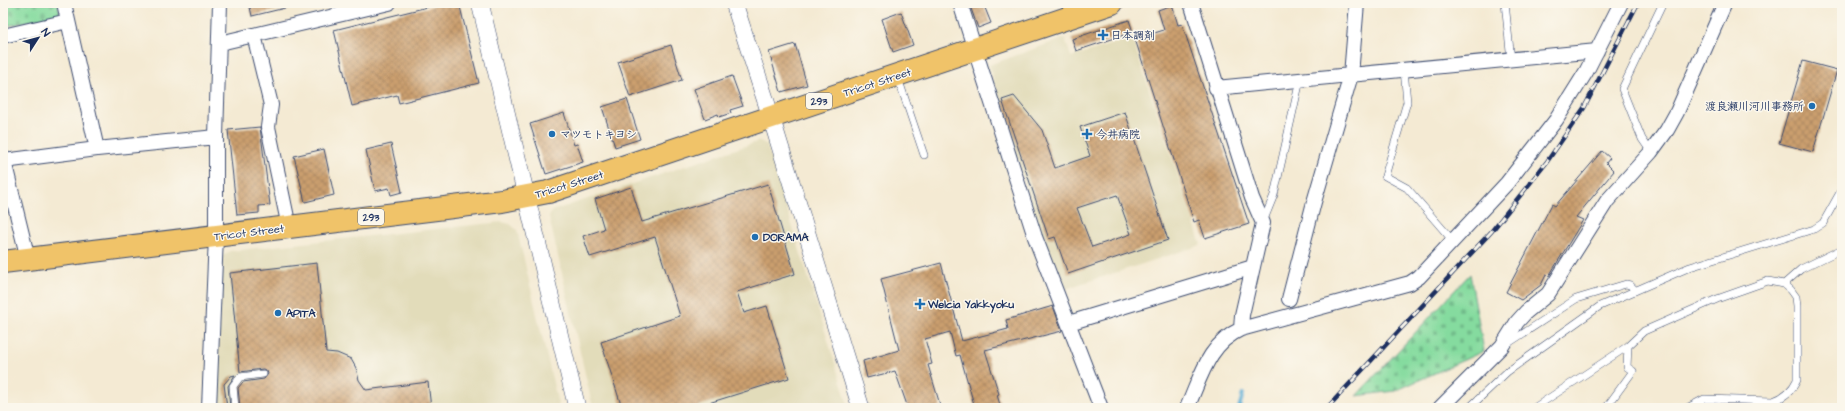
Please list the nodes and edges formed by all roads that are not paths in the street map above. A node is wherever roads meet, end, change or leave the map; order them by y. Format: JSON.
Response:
{"nodes":[{"id":1,"x":64,"y":3,"type":"edge"},
{"id":2,"x":220,"y":3,"type":"edge"},
{"id":3,"x":389,"y":3,"type":"edge"},
{"id":4,"x":480,"y":3,"type":"edge"},
{"id":5,"x":734,"y":3,"type":"edge"},
{"id":6,"x":960,"y":3,"type":"edge"},
{"id":7,"x":1112,"y":3,"type":"edge"},
{"id":8,"x":1191,"y":3,"type":"edge"},
{"id":9,"x":1357,"y":3,"type":"edge"},
{"id":10,"x":1505,"y":3,"type":"edge"},
{"id":11,"x":1621,"y":3,"type":"edge"},
{"id":12,"x":1663,"y":3,"type":"edge"},
{"id":13,"x":1725,"y":3,"type":"edge"},
{"id":14,"x":68,"y":21,"type":"junction"},
{"id":15,"x":3,"y":36,"type":"edge"},
{"id":16,"x":254,"y":36,"type":"junction"},
{"id":17,"x":220,"y":43,"type":"junction"},
{"id":18,"x":975,"y":49,"type":"junction"},
{"id":19,"x":1597,"y":51,"type":"junction"},
{"id":20,"x":1511,"y":60,"type":"junction"},
{"id":21,"x":1404,"y":70,"type":"junction"},
{"id":22,"x":897,"y":75,"type":"junction"},
{"id":23,"x":1351,"y":75,"type":"junction"},
{"id":24,"x":1300,"y":80,"type":"junction"},
{"id":25,"x":1216,"y":88,"type":"junction"},
{"id":26,"x":771,"y":117,"type":"junction"},
{"id":27,"x":216,"y":137,"type":"junction"},
{"id":28,"x":98,"y":149,"type":"junction"},
{"id":29,"x":1651,"y":152,"type":"junction"},
{"id":30,"x":924,"y":155,"type":"dead end"},
{"id":31,"x":3,"y":159,"type":"edge"},
{"id":32,"x":1842,"y":189,"type":"edge"},
{"id":33,"x":526,"y":197,"type":"junction"},
{"id":34,"x":1263,"y":222,"type":"junction"},
{"id":35,"x":289,"y":227,"type":"junction"},
{"id":36,"x":216,"y":236,"type":"junction"},
{"id":37,"x":1453,"y":241,"type":"junction"},
{"id":38,"x":1842,"y":249,"type":"edge"},
{"id":39,"x":28,"y":259,"type":"junction"},
{"id":40,"x":3,"y":262,"type":"edge"},
{"id":41,"x":1253,"y":267,"type":"junction"},
{"id":42,"x":1784,"y":284,"type":"junction"},
{"id":43,"x":1635,"y":290,"type":"junction"},
{"id":44,"x":1290,"y":299,"type":"dead end"},
{"id":45,"x":1069,"y":323,"type":"junction"},
{"id":46,"x":1241,"y":329,"type":"junction"},
{"id":47,"x":1502,"y":346,"type":"junction"},
{"id":48,"x":1628,"y":346,"type":"junction"},
{"id":49,"x":263,"y":374,"type":"dead end"},
{"id":50,"x":209,"y":408,"type":"edge"},
{"id":51,"x":235,"y":408,"type":"edge"},
{"id":52,"x":577,"y":408,"type":"edge"},
{"id":53,"x":861,"y":408,"type":"edge"},
{"id":54,"x":1101,"y":408,"type":"edge"},
{"id":55,"x":1187,"y":408,"type":"edge"},
{"id":56,"x":1440,"y":408,"type":"edge"},
{"id":57,"x":1469,"y":408,"type":"edge"},
{"id":58,"x":1534,"y":408,"type":"edge"},
{"id":59,"x":1606,"y":408,"type":"edge"},
{"id":60,"x":1687,"y":408,"type":"edge"}],
"edges":[{"from":1,"to":14,"type":"street"},
{"from":2,"to":17,"type":"street"},
{"from":3,"to":16,"type":"street"},
{"from":4,"to":33,"type":"street"},
{"from":5,"to":26,"type":"street"},
{"from":6,"to":18,"type":"street"},
{"from":7,"to":18,"type":"highway","name":"Tricot Street","number":"293"},
{"from":8,"to":25,"type":"street"},
{"from":9,"to":23,"type":"street"},
{"from":10,"to":20,"type":"lane"},
{"from":11,"to":19,"type":"street"},
{"from":12,"to":29,"type":"lane"},
{"from":13,"to":29,"type":"street"},
{"from":14,"to":15,"type":"street"},
{"from":14,"to":28,"type":"street"},
{"from":16,"to":17,"type":"street"},
{"from":16,"to":35,"type":"street"},
{"from":17,"to":27,"type":"street"},
{"from":18,"to":22,"type":"highway","name":"Tricot Street","number":"293"},
{"from":18,"to":45,"type":"street"},
{"from":19,"to":20,"type":"street"},
{"from":19,"to":37,"type":"street"},
{"from":20,"to":21,"type":"street"},
{"from":21,"to":23,"type":"street"},
{"from":21,"to":37,"type":"lane"},
{"from":22,"to":26,"type":"highway","name":"Tricot Street","number":"293"},
{"from":22,"to":30,"type":"lane"},
{"from":23,"to":24,"type":"street"},
{"from":23,"to":44,"type":"street"},
{"from":24,"to":25,"type":"street"},
{"from":24,"to":34,"type":"lane"},
{"from":25,"to":34,"type":"street"},
{"from":26,"to":33,"type":"highway","name":"Tricot Street","number":"293"},
{"from":26,"to":53,"type":"street"},
{"from":27,"to":28,"type":"street"},
{"from":27,"to":36,"type":"street"},
{"from":28,"to":31,"type":"street"},
{"from":29,"to":47,"type":"street"},
{"from":31,"to":39,"type":"street"},
{"from":32,"to":43,"type":"lane"},
{"from":33,"to":35,"type":"highway","name":"Tricot Street","number":"293"},
{"from":33,"to":52,"type":"street"},
{"from":34,"to":41,"type":"street"},
{"from":35,"to":36,"type":"highway","name":"Tricot Street","number":"293"},
{"from":36,"to":39,"type":"highway","name":"Tricot Street","number":"293"},
{"from":36,"to":50,"type":"street"},
{"from":37,"to":46,"type":"street"},
{"from":38,"to":42,"type":"lane"},
{"from":39,"to":40,"type":"highway","name":"Tricot Street","number":"293"},
{"from":41,"to":45,"type":"street"},
{"from":41,"to":46,"type":"street"},
{"from":42,"to":48,"type":"lane"},
{"from":42,"to":60,"type":"lane"},
{"from":43,"to":47,"type":"lane"},
{"from":43,"to":57,"type":"lane"},
{"from":45,"to":54,"type":"street"},
{"from":46,"to":55,"type":"street"},
{"from":47,"to":56,"type":"street"},
{"from":48,"to":58,"type":"lane"},
{"from":48,"to":59,"type":"lane"},
{"from":49,"to":51,"type":"lane"}]}
